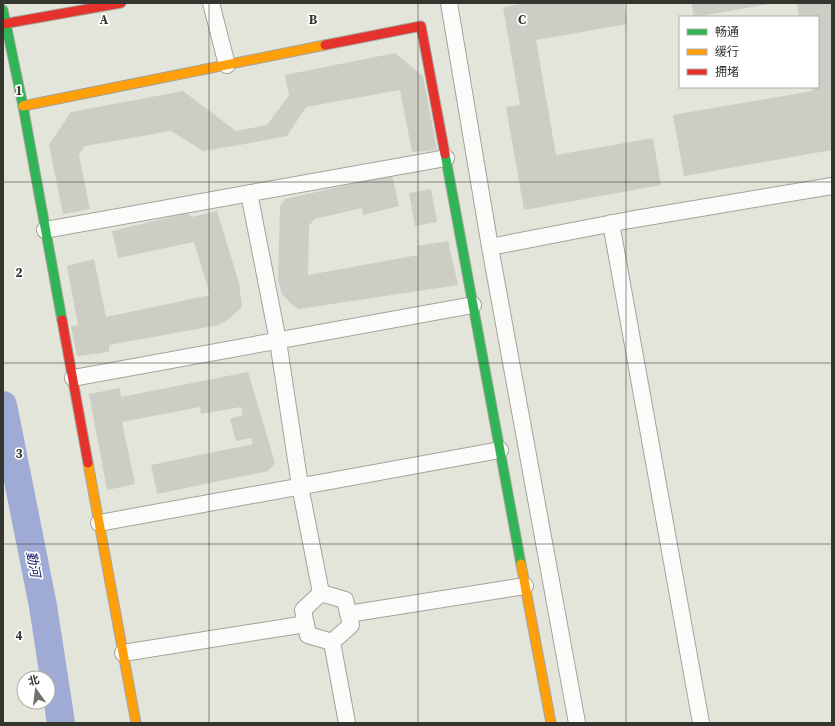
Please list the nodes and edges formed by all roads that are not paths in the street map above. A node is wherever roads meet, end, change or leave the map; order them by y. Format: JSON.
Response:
{"nodes":[{"id":1,"x":120,"y":3,"type":"edge"},
{"id":2,"x":211,"y":3,"type":"edge"},
{"id":3,"x":449,"y":3,"type":"edge"},
{"id":4,"x":3,"y":10,"type":"edge"},
{"id":5,"x":4,"y":24,"type":"edge"},
{"id":6,"x":227,"y":65,"type":"junction"},
{"id":7,"x":23,"y":106,"type":"junction"},
{"id":8,"x":446,"y":158,"type":"junction"},
{"id":9,"x":832,"y":186,"type":"edge"},
{"id":10,"x":249,"y":193,"type":"junction"},
{"id":11,"x":612,"y":223,"type":"junction"},
{"id":12,"x":45,"y":230,"type":"junction"},
{"id":13,"x":490,"y":247,"type":"junction"},
{"id":14,"x":473,"y":305,"type":"junction"},
{"id":15,"x":278,"y":341,"type":"junction"},
{"id":16,"x":73,"y":378,"type":"junction"},
{"id":17,"x":500,"y":450,"type":"junction"},
{"id":18,"x":300,"y":486,"type":"junction"},
{"id":19,"x":99,"y":523,"type":"junction"},
{"id":20,"x":525,"y":586,"type":"junction"},
{"id":21,"x":321,"y":593,"type":"junction"},
{"id":22,"x":348,"y":614,"type":"junction"},
{"id":23,"x":306,"y":624,"type":"junction"},
{"id":24,"x":332,"y":642,"type":"junction"},
{"id":25,"x":123,"y":653,"type":"junction"},
{"id":26,"x":136,"y":723,"type":"edge"},
{"id":27,"x":347,"y":723,"type":"edge"},
{"id":28,"x":551,"y":723,"type":"edge"},
{"id":29,"x":577,"y":723,"type":"edge"},
{"id":30,"x":701,"y":723,"type":"edge"}],
"edges":[{"from":1,"to":5,"type":"street"},
{"from":2,"to":6,"type":"street"},
{"from":3,"to":13,"type":"street"},
{"from":4,"to":5,"type":"street"},
{"from":5,"to":7,"type":"street"},
{"from":6,"to":7,"type":"street"},
{"from":6,"to":8,"type":"street"},
{"from":7,"to":12,"type":"street"},
{"from":8,"to":10,"type":"street"},
{"from":8,"to":14,"type":"street"},
{"from":9,"to":11,"type":"street"},
{"from":10,"to":12,"type":"street"},
{"from":10,"to":15,"type":"street"},
{"from":11,"to":13,"type":"street"},
{"from":11,"to":30,"type":"street"},
{"from":12,"to":16,"type":"street"},
{"from":13,"to":29,"type":"street"},
{"from":14,"to":15,"type":"street"},
{"from":14,"to":17,"type":"street"},
{"from":15,"to":16,"type":"street"},
{"from":15,"to":18,"type":"street"},
{"from":16,"to":19,"type":"street"},
{"from":17,"to":18,"type":"street"},
{"from":17,"to":20,"type":"street"},
{"from":18,"to":19,"type":"street"},
{"from":18,"to":21,"type":"street"},
{"from":19,"to":25,"type":"street"},
{"from":20,"to":22,"type":"street"},
{"from":20,"to":28,"type":"street"},
{"from":21,"to":22,"type":"street"},
{"from":21,"to":23,"type":"street"},
{"from":22,"to":24,"type":"street"},
{"from":23,"to":24,"type":"street"},
{"from":23,"to":25,"type":"street"},
{"from":24,"to":27,"type":"street"},
{"from":25,"to":26,"type":"street"}]}
